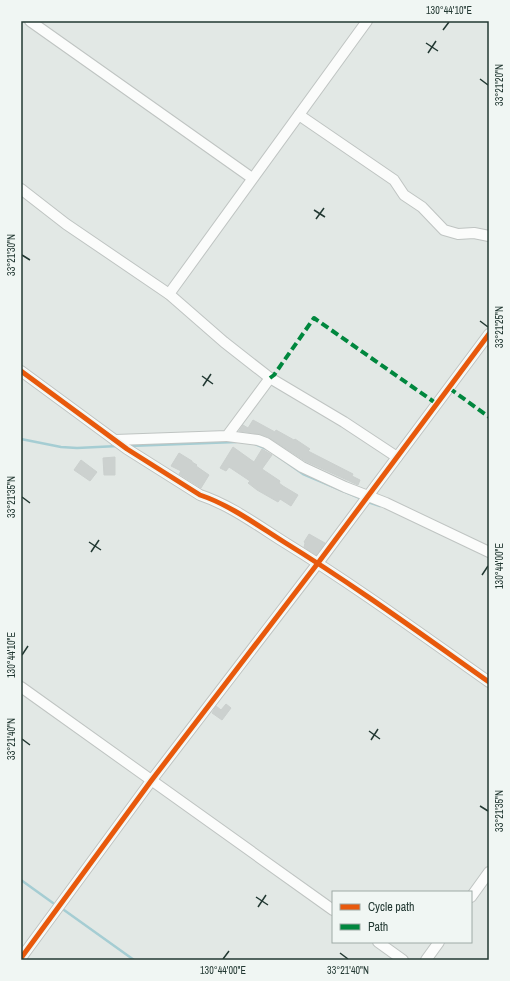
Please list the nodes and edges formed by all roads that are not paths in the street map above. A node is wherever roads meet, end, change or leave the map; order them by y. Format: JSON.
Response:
{"nodes":[{"id":1,"x":30,"y":21,"type":"edge"},
{"id":2,"x":367,"y":21,"type":"edge"},
{"id":3,"x":299,"y":115,"type":"junction"},
{"id":4,"x":252,"y":178,"type":"junction"},
{"id":5,"x":21,"y":189,"type":"edge"},
{"id":6,"x":489,"y":236,"type":"edge"},
{"id":7,"x":169,"y":294,"type":"junction"},
{"id":8,"x":489,"y":334,"type":"edge"},
{"id":9,"x":21,"y":371,"type":"edge"},
{"id":10,"x":270,"y":378,"type":"junction"},
{"id":11,"x":227,"y":436,"type":"junction"},
{"id":12,"x":121,"y":444,"type":"junction"},
{"id":13,"x":397,"y":457,"type":"junction"},
{"id":14,"x":366,"y":499,"type":"junction"},
{"id":15,"x":489,"y":552,"type":"edge"},
{"id":16,"x":318,"y":563,"type":"junction"},
{"id":17,"x":489,"y":682,"type":"edge"},
{"id":18,"x":21,"y":688,"type":"edge"},
{"id":19,"x":151,"y":781,"type":"junction"},
{"id":20,"x":489,"y":872,"type":"edge"},
{"id":21,"x":472,"y":897,"type":"edge"},
{"id":22,"x":332,"y":909,"type":"edge"},
{"id":23,"x":379,"y":943,"type":"edge"},
{"id":24,"x":438,"y":943,"type":"edge"},
{"id":25,"x":21,"y":958,"type":"edge"},
{"id":26,"x":403,"y":960,"type":"edge"},
{"id":27,"x":426,"y":960,"type":"edge"}],
"edges":[{"from":1,"to":4,"type":"street"},
{"from":2,"to":3,"type":"street"},
{"from":3,"to":4,"type":"street"},
{"from":3,"to":6,"type":"street"},
{"from":4,"to":7,"type":"street"},
{"from":5,"to":7,"type":"street"},
{"from":7,"to":10,"type":"street"},
{"from":8,"to":13,"type":"street"},
{"from":9,"to":12,"type":"street"},
{"from":10,"to":11,"type":"street"},
{"from":10,"to":13,"type":"street"},
{"from":11,"to":12,"type":"street"},
{"from":11,"to":14,"type":"street"},
{"from":12,"to":16,"type":"street"},
{"from":13,"to":14,"type":"street"},
{"from":14,"to":15,"type":"street"},
{"from":14,"to":16,"type":"street"},
{"from":16,"to":17,"type":"street"},
{"from":16,"to":19,"type":"street"},
{"from":18,"to":19,"type":"street"},
{"from":19,"to":22,"type":"street"},
{"from":19,"to":25,"type":"street"},
{"from":20,"to":21,"type":"street"},
{"from":23,"to":26,"type":"street"},
{"from":24,"to":27,"type":"street"}]}
